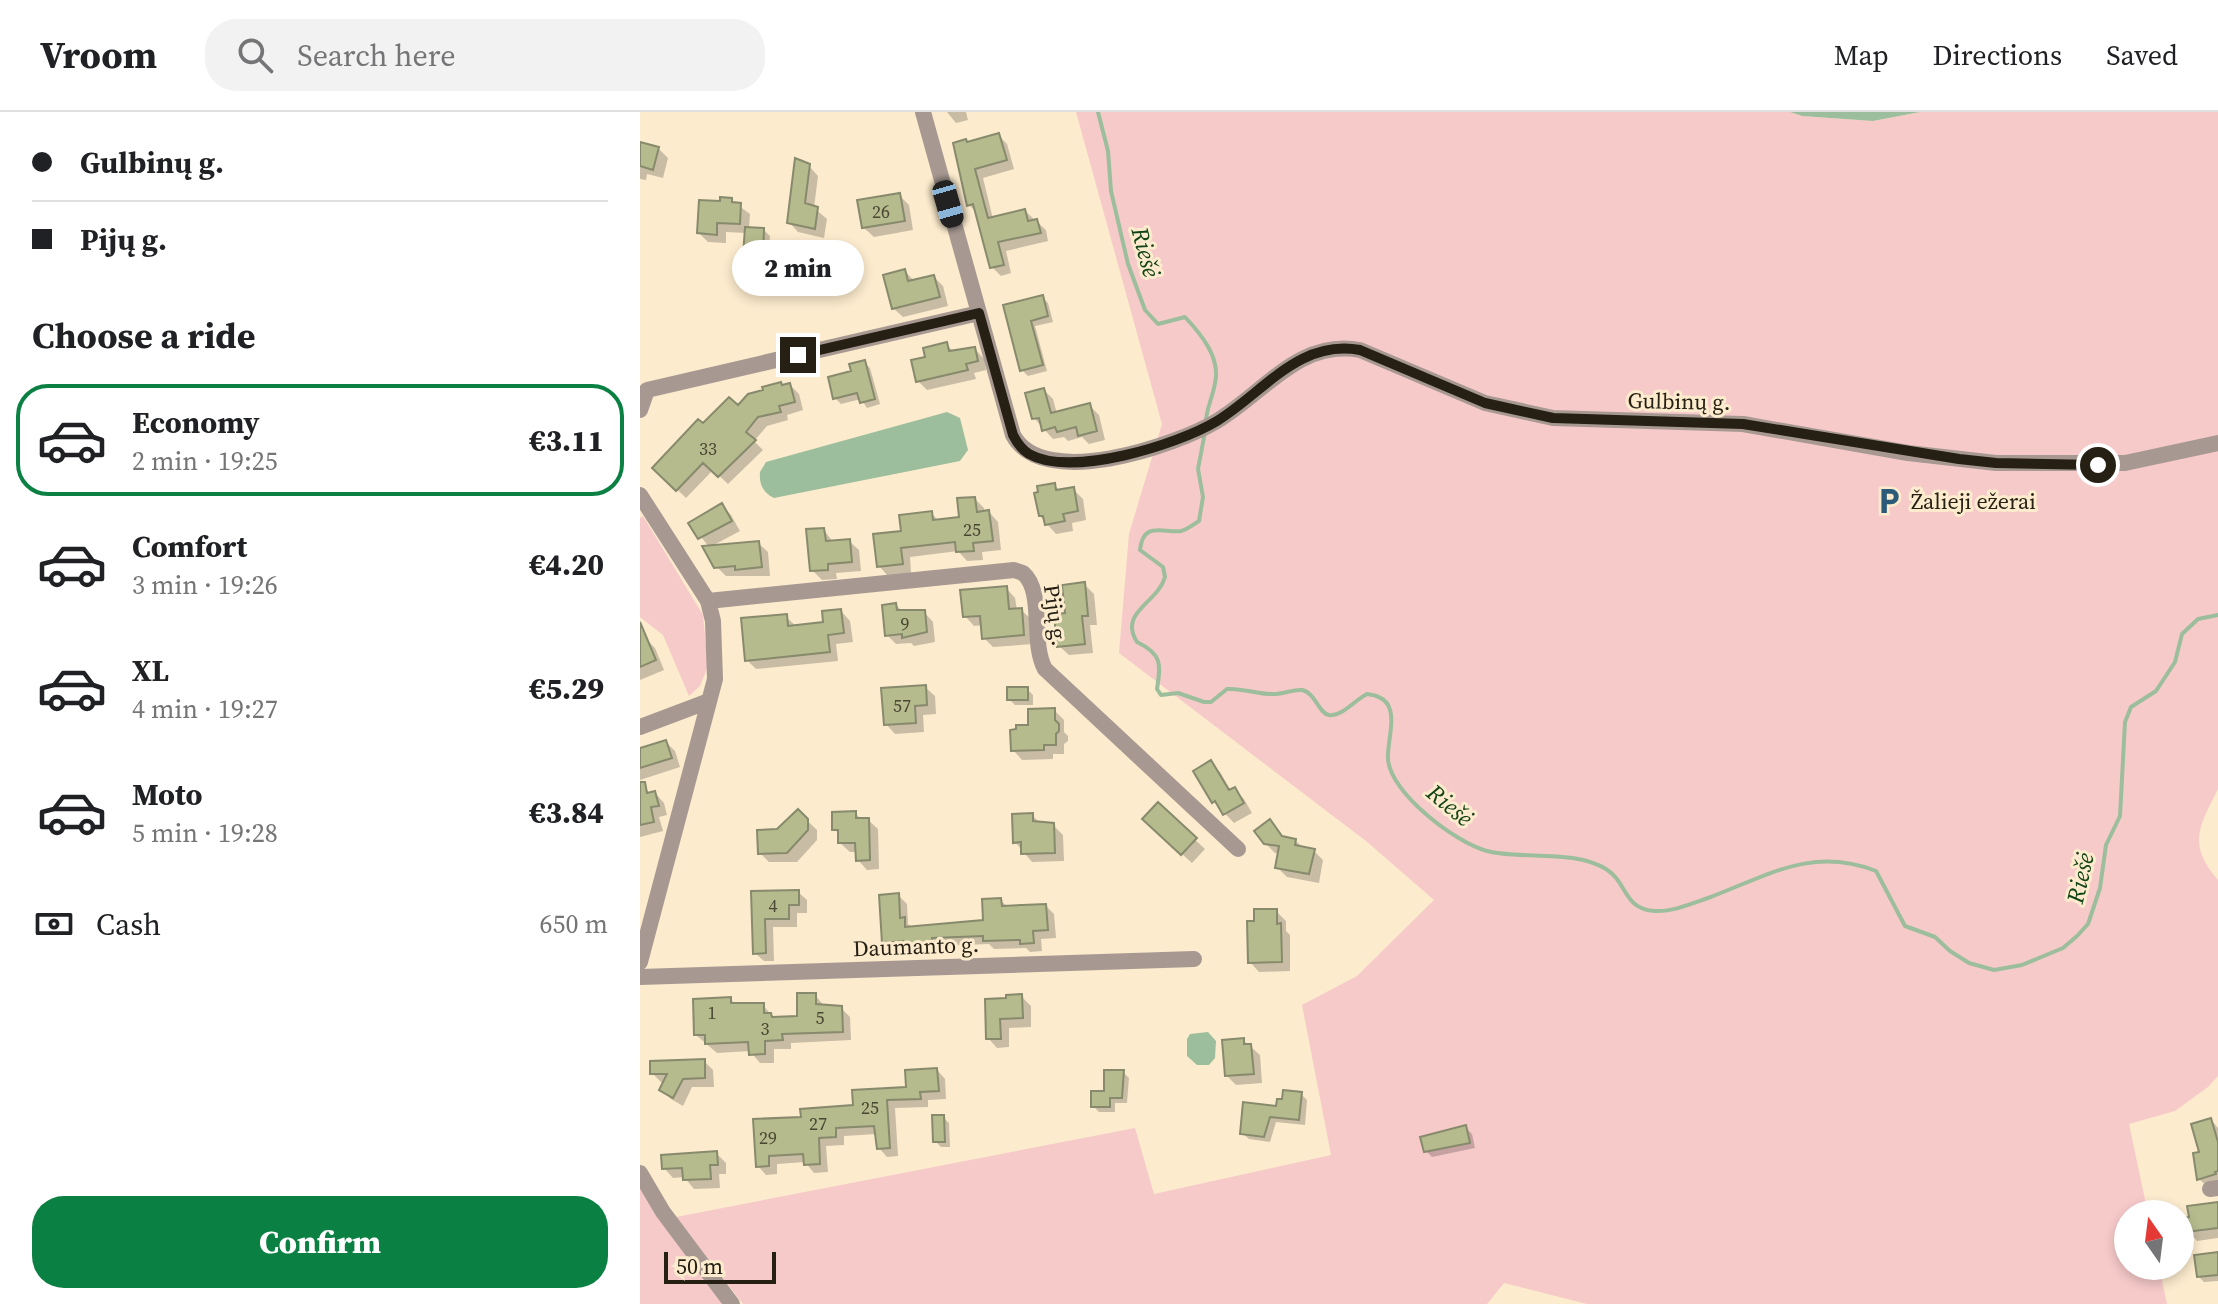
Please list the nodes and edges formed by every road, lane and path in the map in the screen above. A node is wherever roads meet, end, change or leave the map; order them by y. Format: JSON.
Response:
{"nodes":[{"id":1,"x":923,"y":112,"type":"edge"},
{"id":2,"x":979,"y":313,"type":"junction"},
{"id":3,"x":640,"y":410,"type":"edge"},
{"id":4,"x":2218,"y":443,"type":"edge"},
{"id":5,"x":640,"y":495,"type":"edge"},
{"id":6,"x":708,"y":601,"type":"junction"},
{"id":7,"x":709,"y":701,"type":"junction"},
{"id":8,"x":640,"y":727,"type":"edge"},
{"id":9,"x":1238,"y":849,"type":"dead end"},
{"id":10,"x":1194,"y":959,"type":"dead end"},
{"id":11,"x":640,"y":962,"type":"edge"},
{"id":12,"x":640,"y":977,"type":"edge"},
{"id":13,"x":640,"y":1173,"type":"edge"},
{"id":14,"x":732,"y":1304,"type":"edge"}],
"edges":[{"from":1,"to":2,"type":"street"},
{"from":2,"to":3,"type":"street"},
{"from":2,"to":4,"type":"street","name":"Gulbinų g."},
{"from":5,"to":6,"type":"street"},
{"from":6,"to":7,"type":"street"},
{"from":6,"to":9,"type":"street","name":"Pijų g."},
{"from":7,"to":8,"type":"street"},
{"from":7,"to":11,"type":"street"},
{"from":10,"to":12,"type":"street","name":"Daumanto g."},
{"from":13,"to":14,"type":"street"}]}
